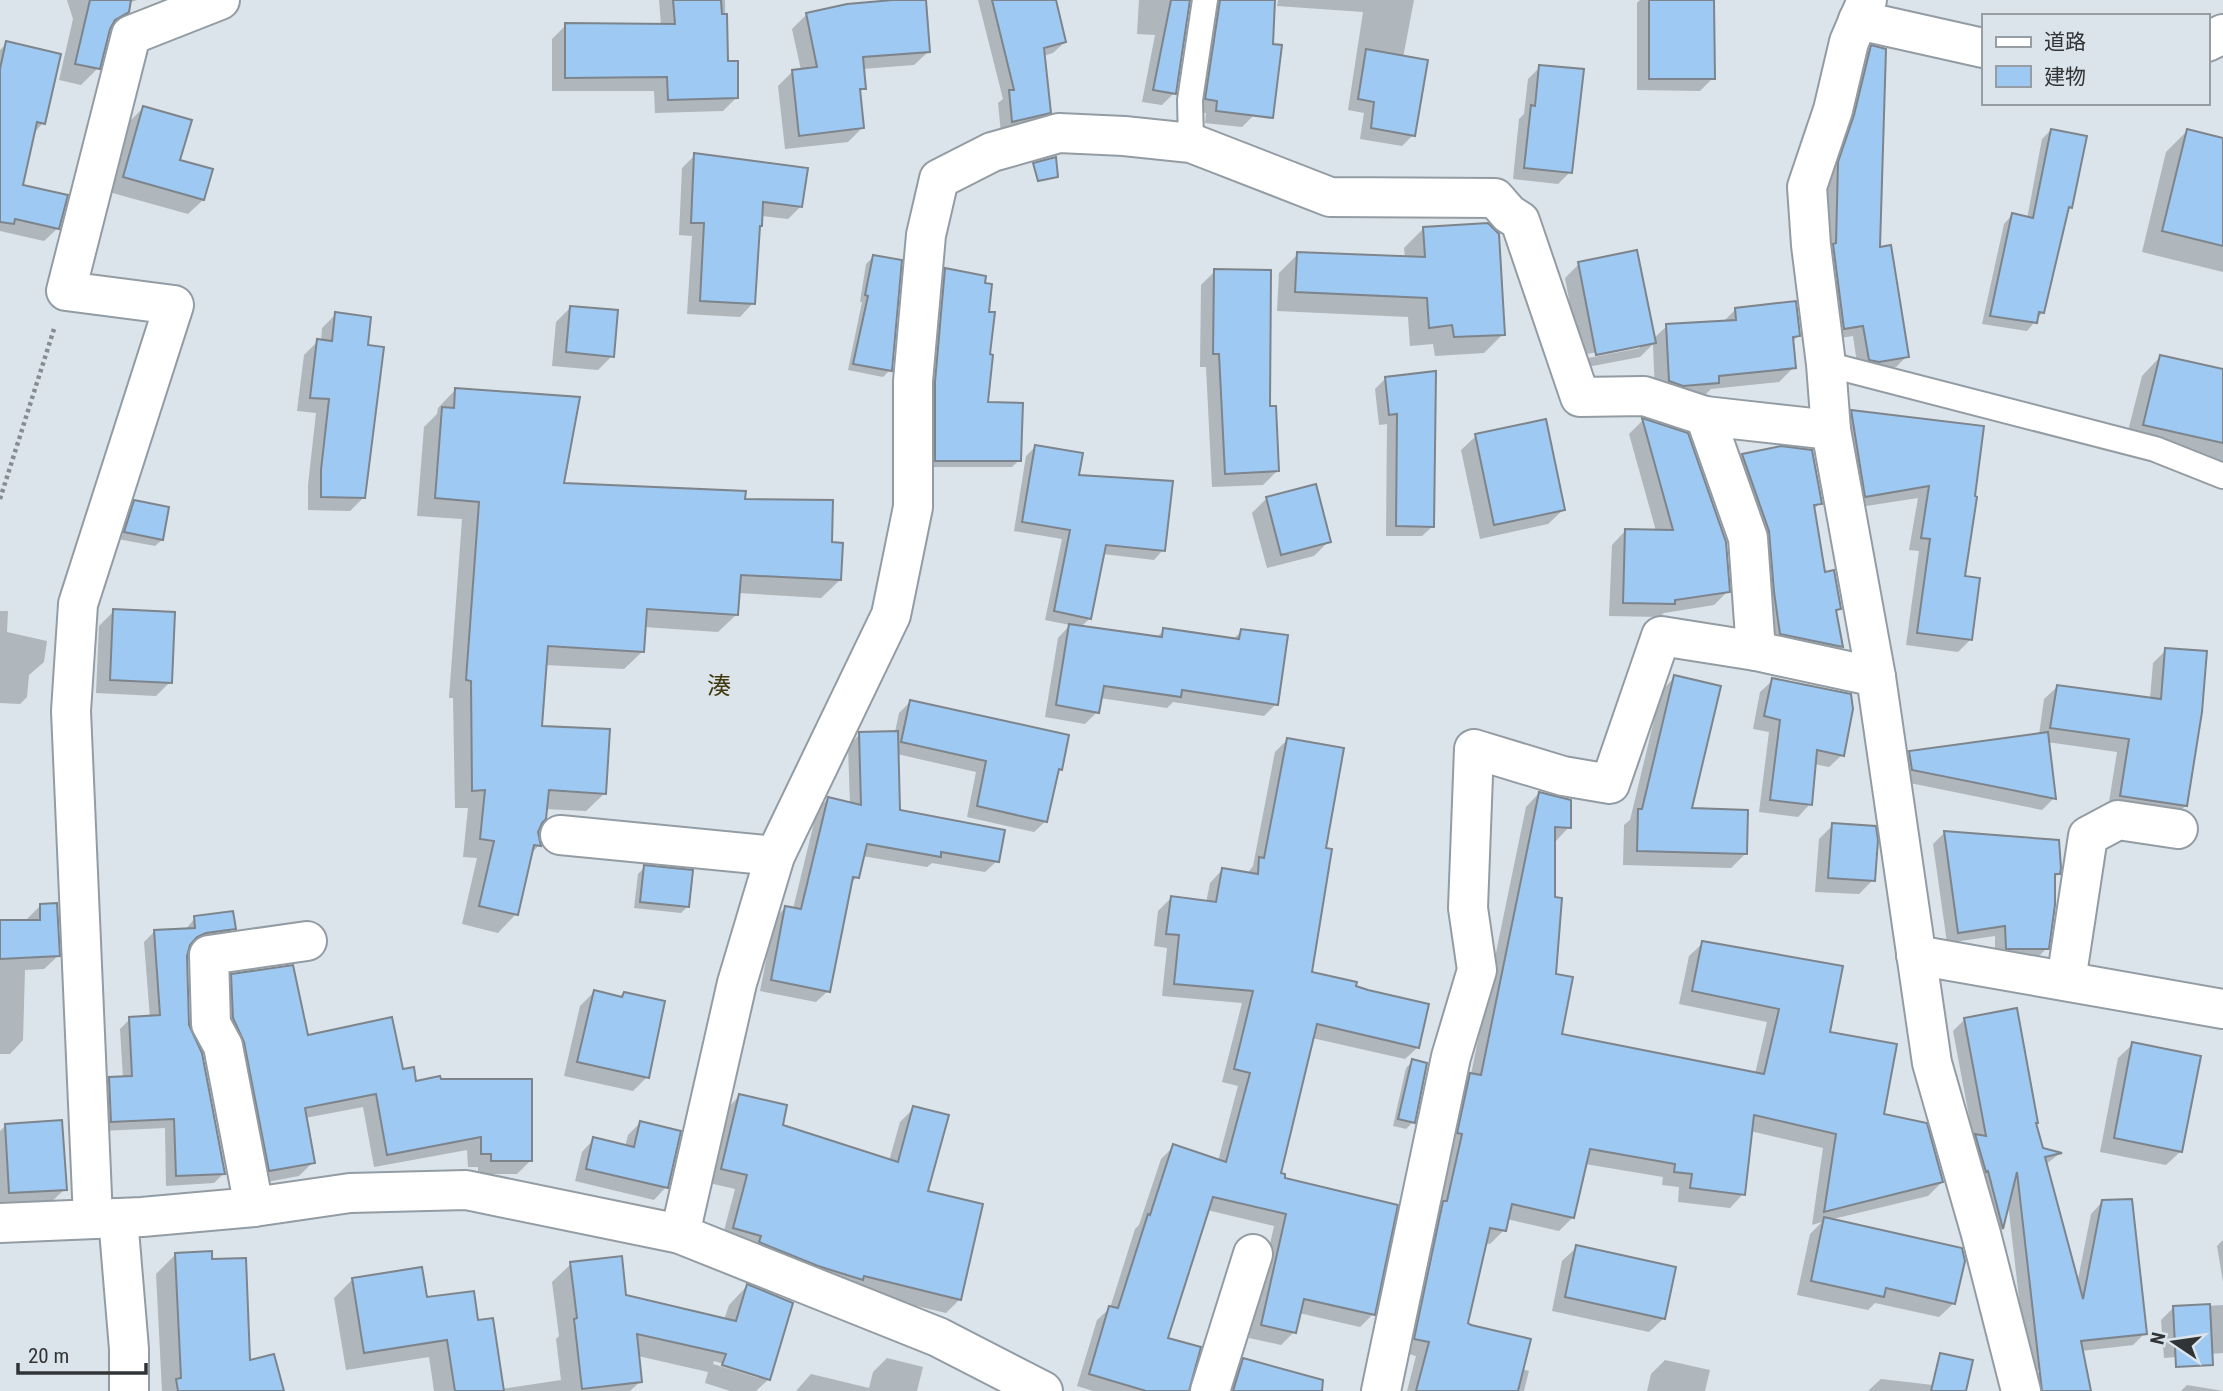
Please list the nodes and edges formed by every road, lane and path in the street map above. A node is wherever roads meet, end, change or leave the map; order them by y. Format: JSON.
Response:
{"nodes":[{"id":1,"x":220,"y":0,"type":"edge"},
{"id":2,"x":1205,"y":0,"type":"edge"},
{"id":3,"x":1863,"y":10,"type":"edge"},
{"id":4,"x":1982,"y":48,"type":"edge"},
{"id":5,"x":1191,"y":143,"type":"junction"},
{"id":6,"x":66,"y":291,"type":"junction"},
{"id":7,"x":1826,"y":364,"type":"junction"},
{"id":8,"x":1705,"y":416,"type":"junction"},
{"id":9,"x":1831,"y":430,"type":"junction"},
{"id":10,"x":2223,"y":476,"type":"edge"},
{"id":11,"x":0,"y":499,"type":"edge"},
{"id":12,"x":1756,"y":652,"type":"junction"},
{"id":13,"x":1876,"y":677,"type":"junction"},
{"id":14,"x":2178,"y":829,"type":"dead end"},
{"id":15,"x":560,"y":835,"type":"dead end"},
{"id":16,"x":775,"y":856,"type":"junction"},
{"id":17,"x":307,"y":941,"type":"dead end"},
{"id":18,"x":1916,"y":955,"type":"junction"},
{"id":19,"x":2066,"y":981,"type":"junction"},
{"id":20,"x":2223,"y":1009,"type":"edge"},
{"id":21,"x":254,"y":1207,"type":"junction"},
{"id":22,"x":106,"y":1219,"type":"junction"},
{"id":23,"x":0,"y":1223,"type":"edge"},
{"id":24,"x":680,"y":1234,"type":"junction"},
{"id":25,"x":1253,"y":1254,"type":"dead end"},
{"id":26,"x":129,"y":1391,"type":"edge"},
{"id":27,"x":1043,"y":1391,"type":"edge"},
{"id":28,"x":1210,"y":1391,"type":"edge"},
{"id":29,"x":1381,"y":1391,"type":"edge"},
{"id":30,"x":2021,"y":1391,"type":"edge"}],
"edges":[{"from":1,"to":6,"type":"street"},
{"from":2,"to":5,"type":"lane"},
{"from":3,"to":4,"type":"street"},
{"from":3,"to":7,"type":"street"},
{"from":5,"to":8,"type":"street"},
{"from":5,"to":16,"type":"street"},
{"from":6,"to":11,"type":"path"},
{"from":6,"to":22,"type":"street"},
{"from":7,"to":9,"type":"street"},
{"from":7,"to":10,"type":"lane"},
{"from":8,"to":9,"type":"street"},
{"from":8,"to":12,"type":"street"},
{"from":9,"to":13,"type":"street"},
{"from":12,"to":13,"type":"street"},
{"from":12,"to":29,"type":"street"},
{"from":13,"to":18,"type":"street"},
{"from":14,"to":19,"type":"street"},
{"from":15,"to":16,"type":"street"},
{"from":16,"to":24,"type":"street"},
{"from":17,"to":21,"type":"street"},
{"from":18,"to":19,"type":"street"},
{"from":18,"to":30,"type":"street"},
{"from":19,"to":20,"type":"street"},
{"from":21,"to":22,"type":"street"},
{"from":21,"to":24,"type":"street"},
{"from":22,"to":23,"type":"street"},
{"from":22,"to":26,"type":"street"},
{"from":24,"to":27,"type":"street"},
{"from":25,"to":28,"type":"street"}]}
